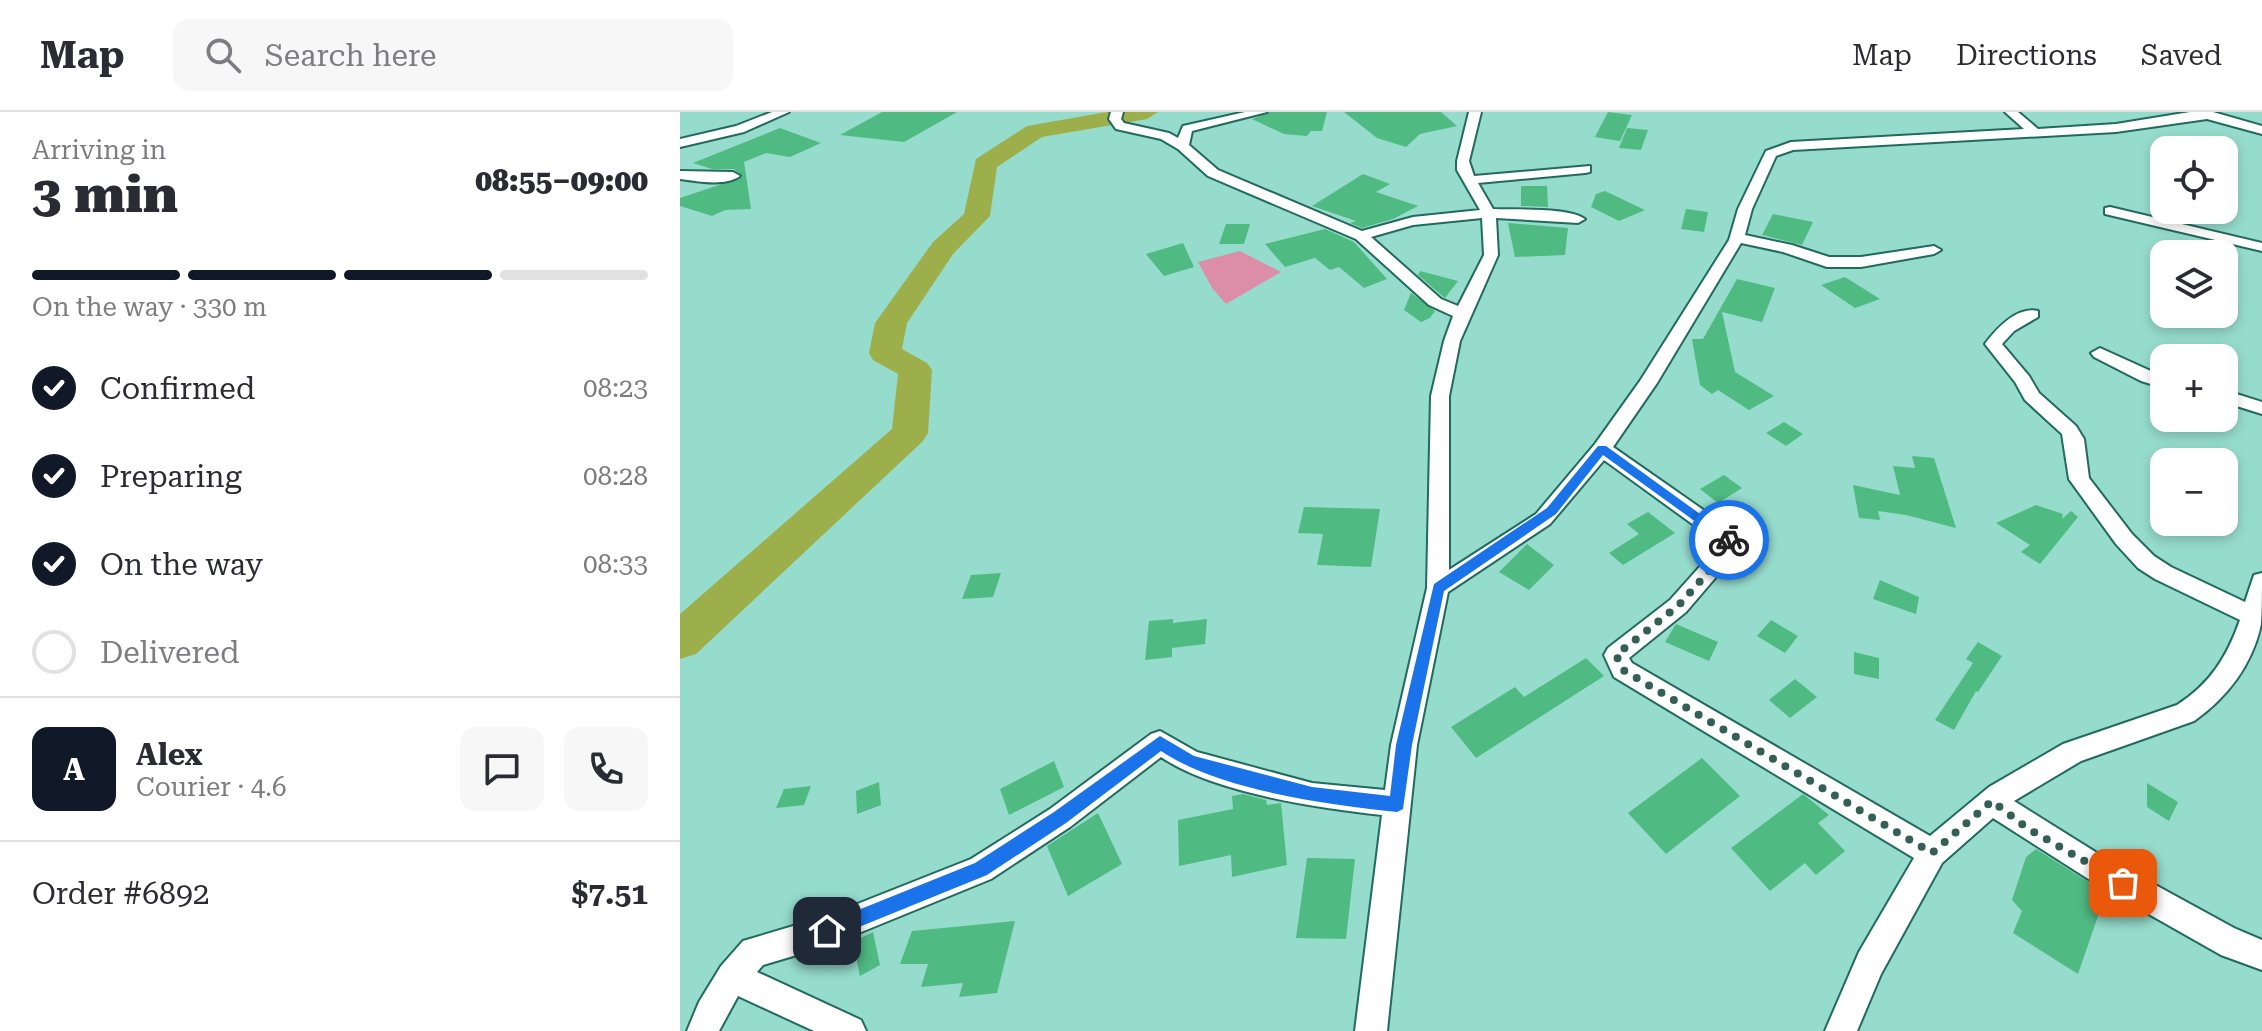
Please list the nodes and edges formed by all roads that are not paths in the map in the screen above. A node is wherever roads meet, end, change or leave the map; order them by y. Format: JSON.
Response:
{"nodes":[{"id":1,"x":783,"y":112,"type":"edge"},
{"id":2,"x":1261,"y":112,"type":"edge"},
{"id":3,"x":1475,"y":112,"type":"edge"},
{"id":4,"x":2011,"y":112,"type":"edge"},
{"id":5,"x":2203,"y":113,"type":"edge"},
{"id":6,"x":1116,"y":115,"type":"edge"},
{"id":7,"x":2262,"y":130,"type":"edge"},
{"id":8,"x":2033,"y":131,"type":"junction"},
{"id":9,"x":680,"y":143,"type":"edge"},
{"id":10,"x":1182,"y":146,"type":"junction"},
{"id":11,"x":1585,"y":169,"type":"dead end"},
{"id":12,"x":680,"y":175,"type":"edge"},
{"id":13,"x":733,"y":176,"type":"dead end"},
{"id":14,"x":1469,"y":180,"type":"junction"},
{"id":15,"x":2110,"y":211,"type":"dead end"},
{"id":16,"x":1489,"y":214,"type":"junction"},
{"id":17,"x":1578,"y":219,"type":"dead end"},
{"id":18,"x":1361,"y":236,"type":"junction"},
{"id":19,"x":1736,"y":238,"type":"junction"},
{"id":20,"x":2262,"y":247,"type":"edge"},
{"id":21,"x":1934,"y":250,"type":"dead end"},
{"id":22,"x":1462,"y":314,"type":"junction"},
{"id":23,"x":2032,"y":314,"type":"dead end"},
{"id":24,"x":2100,"y":353,"type":"dead end"},
{"id":25,"x":2150,"y":379,"type":"edge"},
{"id":26,"x":2238,"y":400,"type":"edge"},
{"id":27,"x":2262,"y":408,"type":"edge"},
{"id":28,"x":1602,"y":449,"type":"junction"},
{"id":29,"x":2262,"y":581,"type":"edge"},
{"id":30,"x":1438,"y":588,"type":"junction"},
{"id":31,"x":2253,"y":616,"type":"junction"},
{"id":32,"x":1992,"y":801,"type":"junction"},
{"id":33,"x":1397,"y":804,"type":"junction"},
{"id":34,"x":1932,"y":853,"type":"junction"},
{"id":35,"x":2262,"y":955,"type":"edge"},
{"id":36,"x":732,"y":977,"type":"junction"},
{"id":37,"x":703,"y":1031,"type":"edge"},
{"id":38,"x":850,"y":1031,"type":"edge"},
{"id":39,"x":1371,"y":1031,"type":"edge"},
{"id":40,"x":1841,"y":1031,"type":"edge"}],
"edges":[{"from":1,"to":9,"type":"street"},
{"from":2,"to":10,"type":"street"},
{"from":3,"to":14,"type":"street"},
{"from":4,"to":8,"type":"street"},
{"from":5,"to":7,"type":"street"},
{"from":5,"to":8,"type":"street"},
{"from":6,"to":10,"type":"street"},
{"from":8,"to":19,"type":"street"},
{"from":10,"to":18,"type":"street"},
{"from":11,"to":14,"type":"street"},
{"from":12,"to":13,"type":"street"},
{"from":14,"to":16,"type":"street"},
{"from":15,"to":20,"type":"street"},
{"from":16,"to":17,"type":"street"},
{"from":16,"to":18,"type":"street"},
{"from":16,"to":22,"type":"street"},
{"from":18,"to":22,"type":"street"},
{"from":19,"to":21,"type":"street"},
{"from":19,"to":28,"type":"street"},
{"from":22,"to":30,"type":"street"},
{"from":23,"to":31,"type":"street"},
{"from":24,"to":25,"type":"street"},
{"from":26,"to":27,"type":"street"},
{"from":28,"to":30,"type":"street"},
{"from":28,"to":34,"type":"street"},
{"from":29,"to":31,"type":"street"},
{"from":30,"to":33,"type":"street"},
{"from":31,"to":32,"type":"street"},
{"from":32,"to":34,"type":"street"},
{"from":32,"to":35,"type":"street"},
{"from":33,"to":36,"type":"street"},
{"from":33,"to":39,"type":"street"},
{"from":34,"to":40,"type":"street"},
{"from":36,"to":37,"type":"street"},
{"from":36,"to":38,"type":"street"}]}
